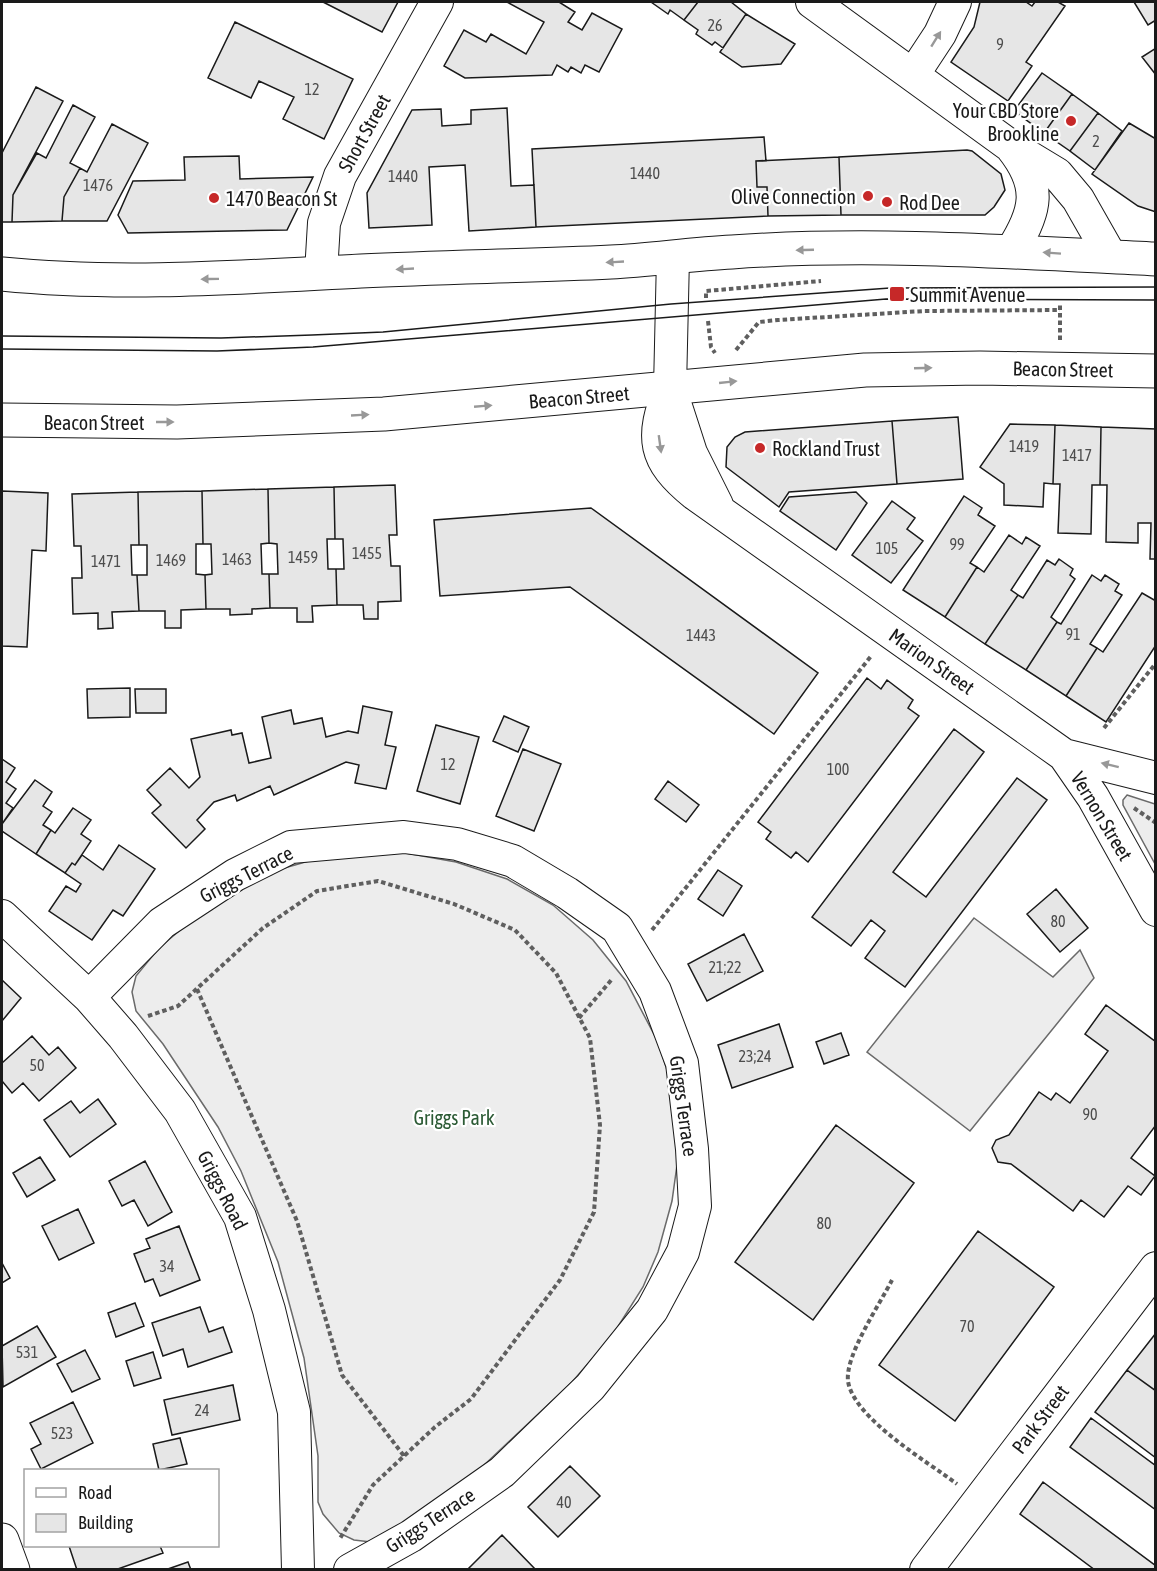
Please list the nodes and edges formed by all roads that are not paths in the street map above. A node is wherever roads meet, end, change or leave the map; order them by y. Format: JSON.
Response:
{"nodes":[{"id":1,"x":437,"y":2,"type":"edge"},
{"id":2,"x":812,"y":2,"type":"edge"},
{"id":3,"x":955,"y":2,"type":"edge"},
{"id":4,"x":914,"y":75,"type":"junction"},
{"id":5,"x":1009,"y":145,"type":"junction"},
{"id":6,"x":1012,"y":250,"type":"junction"},
{"id":7,"x":673,"y":257,"type":"junction"},
{"id":8,"x":1111,"y":257,"type":"junction"},
{"id":9,"x":1155,"y":259,"type":"edge"},
{"id":10,"x":321,"y":273,"type":"junction"},
{"id":11,"x":2,"y":274,"type":"edge"},
{"id":12,"x":1155,"y":371,"type":"edge"},
{"id":13,"x":670,"y":388,"type":"junction"},
{"id":14,"x":2,"y":420,"type":"edge"},
{"id":15,"x":1064,"y":755,"type":"junction"},
{"id":16,"x":1155,"y":778,"type":"edge"},
{"id":17,"x":1155,"y":910,"type":"edge"},
{"id":18,"x":2,"y":916,"type":"edge"},
{"id":19,"x":89,"y":997,"type":"junction"},
{"id":20,"x":1155,"y":1268,"type":"edge"},
{"id":21,"x":2,"y":1540,"type":"edge"},
{"id":22,"x":342,"y":1559,"type":"edge"},
{"id":23,"x":13,"y":1569,"type":"edge"},
{"id":24,"x":298,"y":1569,"type":"edge"},
{"id":25,"x":926,"y":1569,"type":"edge"}],
"edges":[{"from":1,"to":10,"type":"street","name":"Short Street"},
{"from":2,"to":4,"type":"street"},
{"from":4,"to":3,"type":"street","one_way":true},
{"from":4,"to":5,"type":"street"},
{"from":5,"to":6,"type":"street"},
{"from":5,"to":8,"type":"street"},
{"from":6,"to":7,"type":"main road","one_way":true},
{"from":8,"to":6,"type":"main road","one_way":true},
{"from":7,"to":10,"type":"main road","one_way":true},
{"from":7,"to":13,"type":"street","name":"Marion Street"},
{"from":8,"to":9,"type":"main road"},
{"from":10,"to":11,"type":"main road","one_way":true},
{"from":13,"to":12,"type":"main road","name":"Beacon Street","one_way":true},
{"from":14,"to":13,"type":"main road","name":"Beacon Street","one_way":true},
{"from":13,"to":15,"type":"street","name":"Marion Street"},
{"from":16,"to":15,"type":"street","name":"Marion Street","one_way":true},
{"from":15,"to":17,"type":"street","name":"Vernon Street"},
{"from":18,"to":19,"type":"street","name":"Griggs Road"},
{"from":19,"to":22,"type":"street","name":"Griggs Terrace"},
{"from":19,"to":24,"type":"street","name":"Griggs Road"},
{"from":20,"to":25,"type":"street","name":"Park Street"},
{"from":21,"to":23,"type":"main road"}]}
